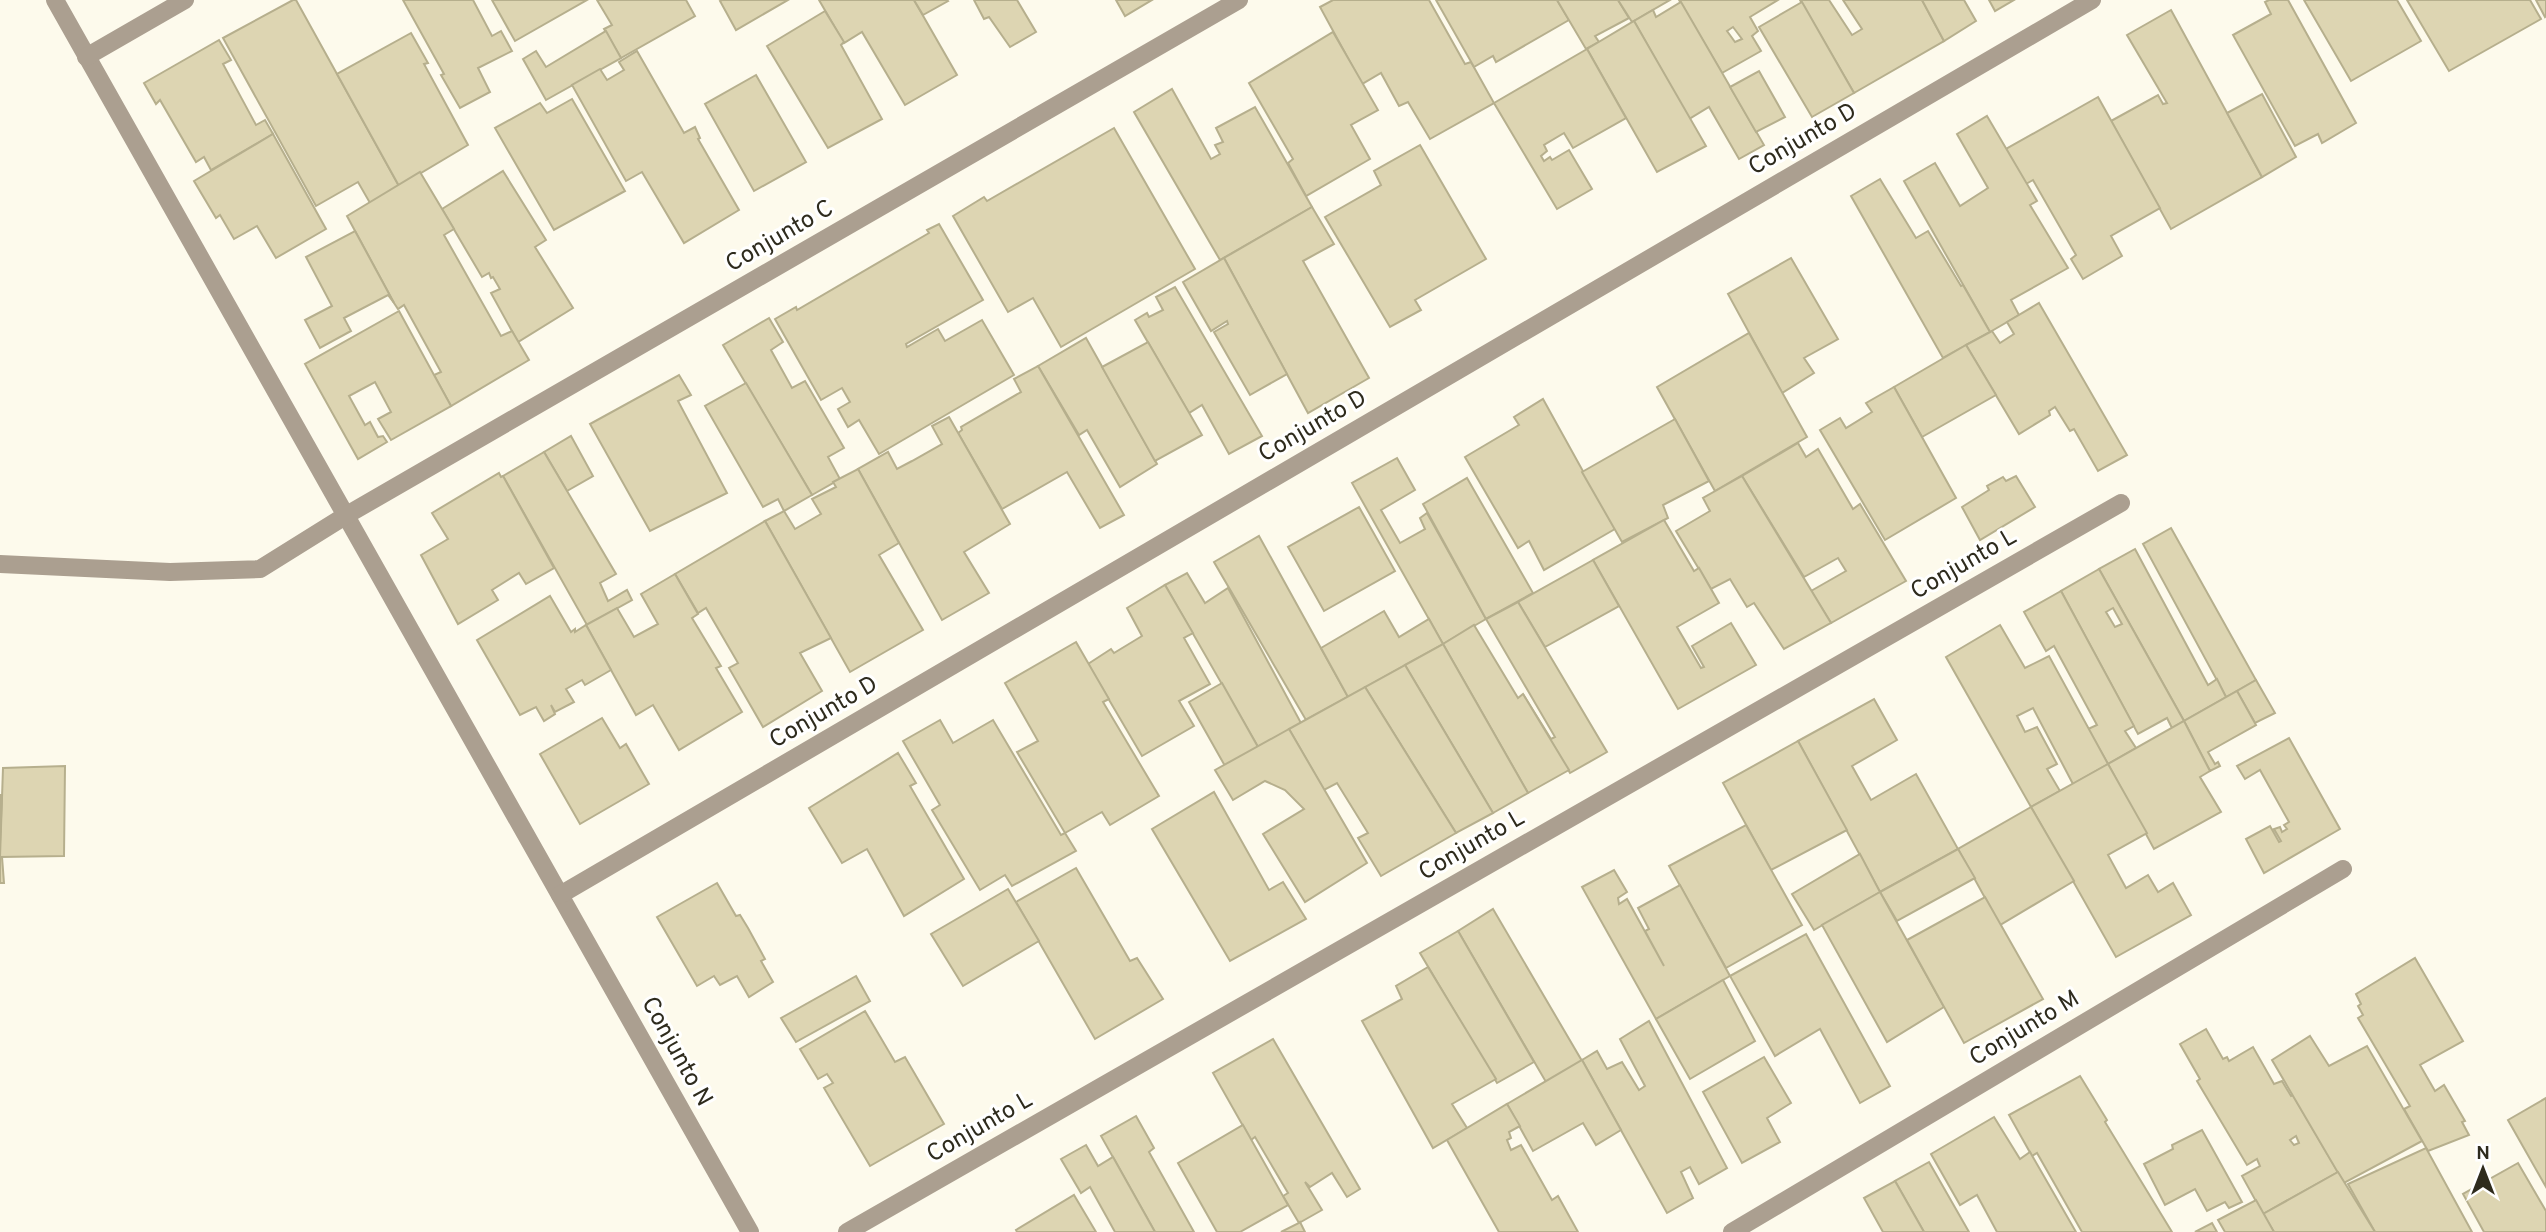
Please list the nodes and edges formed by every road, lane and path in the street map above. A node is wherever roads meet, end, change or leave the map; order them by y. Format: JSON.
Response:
{"nodes":[{"id":1,"x":55,"y":0,"type":"edge"},
{"id":2,"x":185,"y":0,"type":"edge"},
{"id":3,"x":1239,"y":0,"type":"edge"},
{"id":4,"x":2092,"y":0,"type":"edge"},
{"id":5,"x":86,"y":57,"type":"junction"},
{"id":6,"x":2121,"y":503,"type":"dead end"},
{"id":7,"x":345,"y":516,"type":"junction"},
{"id":8,"x":0,"y":565,"type":"edge"},
{"id":9,"x":2343,"y":869,"type":"dead end"},
{"id":10,"x":560,"y":895,"type":"junction"},
{"id":11,"x":750,"y":1232,"type":"edge"},
{"id":12,"x":847,"y":1232,"type":"edge"},
{"id":13,"x":1732,"y":1232,"type":"edge"}],
"edges":[{"from":1,"to":5,"type":"street","name":"Conjunto N"},
{"from":2,"to":5,"type":"street"},
{"from":3,"to":7,"type":"street","name":"Conjunto C"},
{"from":4,"to":10,"type":"street","name":"Conjunto D"},
{"from":5,"to":7,"type":"street","name":"Conjunto N"},
{"from":6,"to":12,"type":"street","name":"Conjunto L"},
{"from":7,"to":8,"type":"street","name":"Conjunto C"},
{"from":7,"to":10,"type":"street","name":"Conjunto N"},
{"from":9,"to":13,"type":"street","name":"Conjunto M"},
{"from":10,"to":11,"type":"street","name":"Conjunto N"}]}
